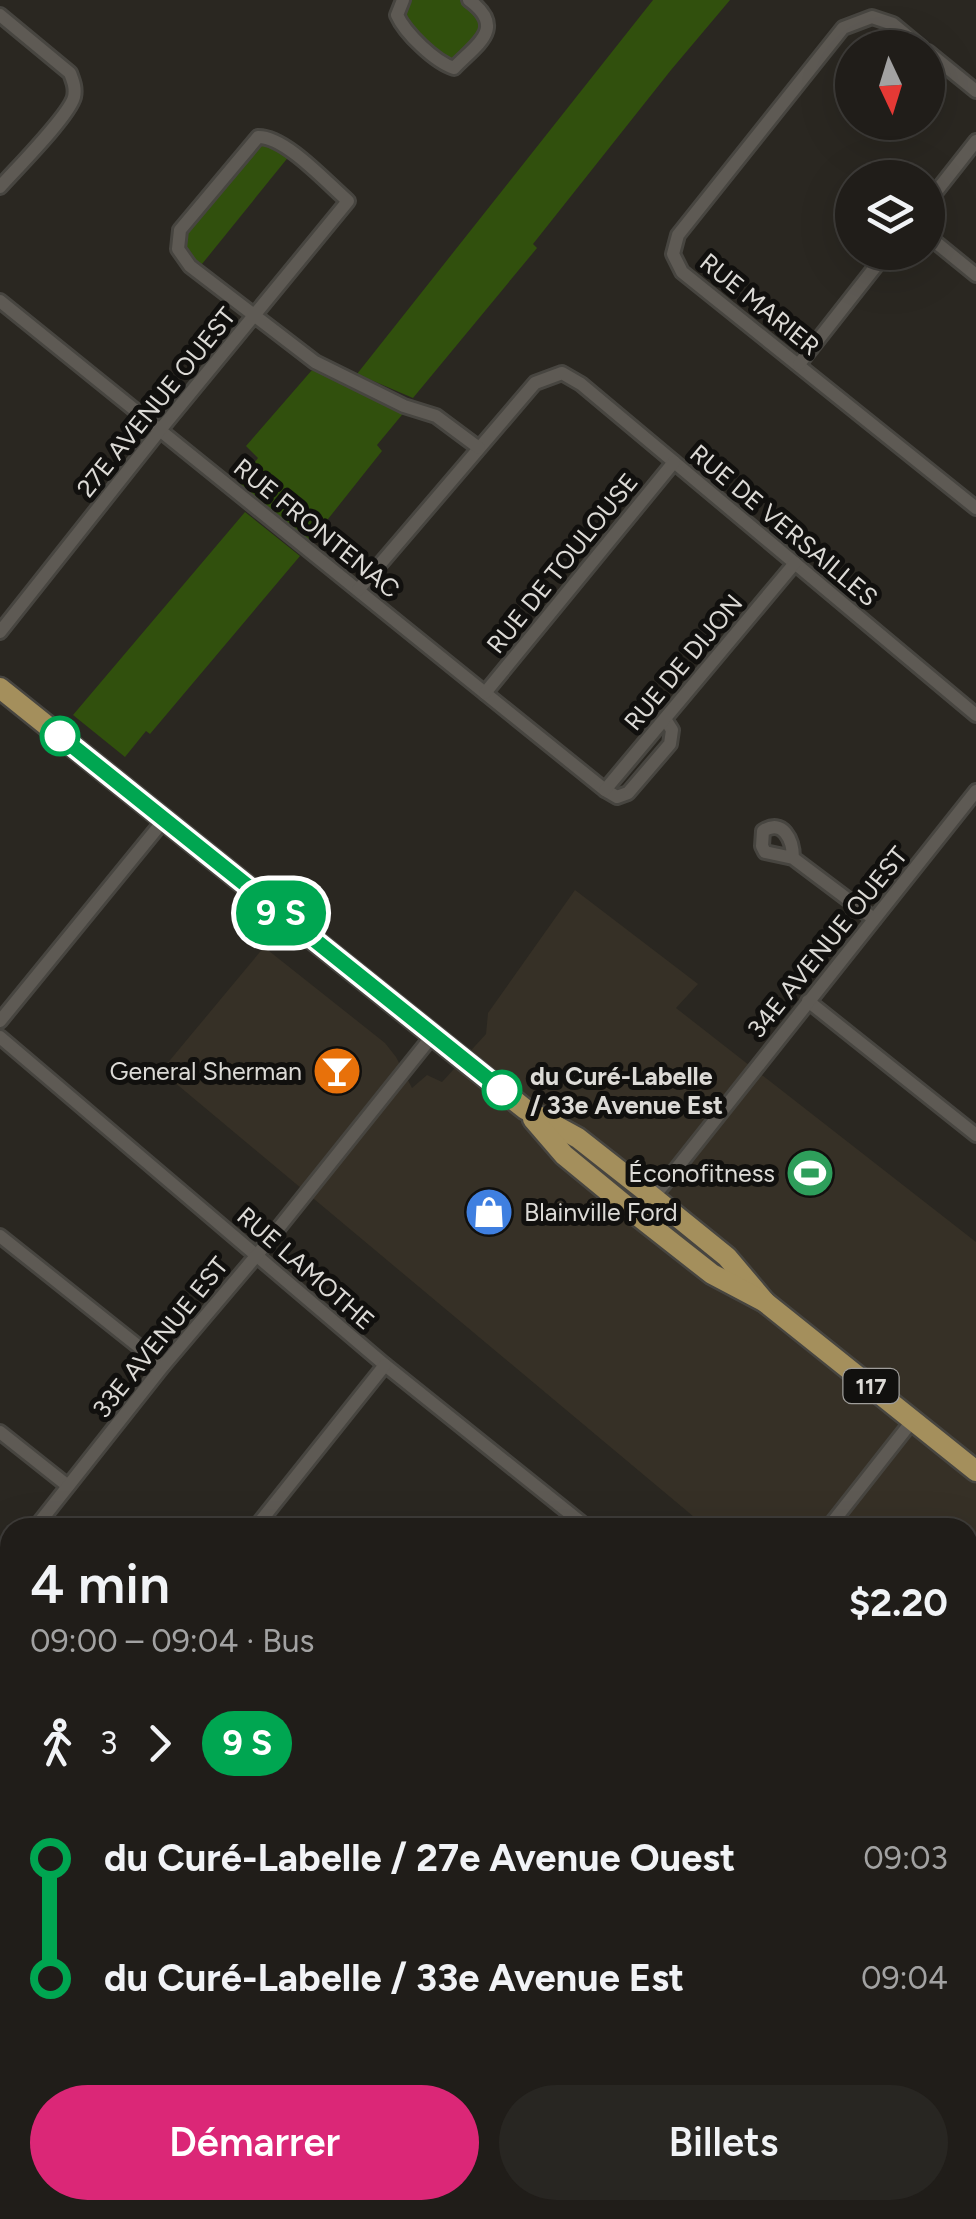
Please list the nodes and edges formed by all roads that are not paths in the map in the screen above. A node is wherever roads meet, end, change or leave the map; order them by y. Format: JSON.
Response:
{"nodes":[{"id":1,"x":403,"y":0,"type":"edge"},
{"id":2,"x":469,"y":0,"type":"edge"},
{"id":3,"x":0,"y":14,"type":"edge"},
{"id":4,"x":842,"y":30,"type":"edge"},
{"id":5,"x":900,"y":30,"type":"edge"},
{"id":6,"x":835,"y":39,"type":"edge"},
{"id":7,"x":945,"y":66,"type":"edge"},
{"id":8,"x":976,"y":91,"type":"edge"},
{"id":9,"x":976,"y":141,"type":"edge"},
{"id":10,"x":945,"y":180,"type":"edge"},
{"id":11,"x":0,"y":186,"type":"edge"},
{"id":12,"x":945,"y":250,"type":"edge"},
{"id":13,"x":874,"y":270,"type":"edge"},
{"id":14,"x":976,"y":275,"type":"edge"},
{"id":15,"x":0,"y":301,"type":"edge"},
{"id":16,"x":254,"y":316,"type":"junction"},
{"id":17,"x":798,"y":364,"type":"junction"},
{"id":18,"x":160,"y":430,"type":"junction"},
{"id":19,"x":479,"y":448,"type":"junction"},
{"id":20,"x":674,"y":462,"type":"junction"},
{"id":21,"x":976,"y":508,"type":"edge"},
{"id":22,"x":795,"y":563,"type":"junction"},
{"id":23,"x":358,"y":590,"type":"junction"},
{"id":24,"x":0,"y":632,"type":"edge"},
{"id":25,"x":0,"y":688,"type":"edge"},
{"id":26,"x":485,"y":693,"type":"junction"},
{"id":27,"x":976,"y":715,"type":"edge"},
{"id":28,"x":606,"y":790,"type":"joint"},
{"id":29,"x":976,"y":790,"type":"edge"},
{"id":30,"x":164,"y":820,"type":"junction"},
{"id":31,"x":793,"y":858,"type":"dead end"},
{"id":32,"x":874,"y":919,"type":"junction"},
{"id":33,"x":808,"y":1001,"type":"junction"},
{"id":34,"x":0,"y":1021,"type":"edge"},
{"id":35,"x":433,"y":1035,"type":"junction"},
{"id":36,"x":0,"y":1037,"type":"edge"},
{"id":37,"x":525,"y":1109,"type":"junction"},
{"id":38,"x":976,"y":1134,"type":"edge"},
{"id":39,"x":653,"y":1197,"type":"junction"},
{"id":40,"x":637,"y":1214,"type":"junction"},
{"id":41,"x":0,"y":1236,"type":"edge"},
{"id":42,"x":256,"y":1255,"type":"junction"},
{"id":43,"x":765,"y":1302,"type":"junction"},
{"id":44,"x":385,"y":1365,"type":"junction"},
{"id":45,"x":163,"y":1366,"type":"junction"},
{"id":46,"x":913,"y":1420,"type":"junction"},
{"id":47,"x":0,"y":1432,"type":"edge"},
{"id":48,"x":976,"y":1470,"type":"edge"},
{"id":49,"x":68,"y":1486,"type":"junction"},
{"id":50,"x":44,"y":1518,"type":"edge"},
{"id":51,"x":263,"y":1518,"type":"edge"},
{"id":52,"x":576,"y":1518,"type":"edge"},
{"id":53,"x":836,"y":1518,"type":"edge"}],
"edges":[{"from":1,"to":2,"type":"street"},
{"from":3,"to":11,"type":"street"},
{"from":4,"to":5,"type":"street","name":"RUE MARIER"},
{"from":6,"to":17,"type":"street","name":"RUE MARIER"},
{"from":7,"to":8,"type":"street","name":"RUE MARIER"},
{"from":9,"to":10,"type":"street"},
{"from":12,"to":14,"type":"street"},
{"from":13,"to":17,"type":"street"},
{"from":15,"to":18,"type":"street","name":"RUE FRONTENAC"},
{"from":16,"to":16,"type":"street","name":"27E AVENUE OUEST"},
{"from":16,"to":18,"type":"street","name":"27E AVENUE OUEST"},
{"from":16,"to":19,"type":"street"},
{"from":17,"to":21,"type":"street","name":"RUE MARIER"},
{"from":18,"to":23,"type":"street","name":"RUE FRONTENAC"},
{"from":18,"to":24,"type":"street","name":"27E AVENUE OUEST"},
{"from":19,"to":20,"type":"street","name":"RUE DE VERSAILLES"},
{"from":19,"to":23,"type":"street"},
{"from":20,"to":22,"type":"street","name":"RUE DE VERSAILLES"},
{"from":20,"to":26,"type":"street","name":"RUE DE TOULOUSE"},
{"from":22,"to":27,"type":"street","name":"RUE DE VERSAILLES"},
{"from":22,"to":28,"type":"street","name":"RUE DE DIJON"},
{"from":23,"to":26,"type":"street","name":"RUE FRONTENAC"},
{"from":25,"to":30,"type":"main road","number":"117"},
{"from":26,"to":28,"type":"street","name":"RUE FRONTENAC"},
{"from":29,"to":32,"type":"street","name":"34E AVENUE OUEST"},
{"from":30,"to":34,"type":"street"},
{"from":30,"to":35,"type":"main road","number":"117"},
{"from":31,"to":32,"type":"street"},
{"from":32,"to":33,"type":"street","name":"34E AVENUE OUEST"},
{"from":33,"to":38,"type":"street"},
{"from":33,"to":39,"type":"street","name":"34E AVENUE OUEST"},
{"from":35,"to":37,"type":"main road","number":"117"},
{"from":35,"to":42,"type":"street","name":"33E AVENUE EST"},
{"from":36,"to":42,"type":"street","name":"RUE LAMOTHE"},
{"from":37,"to":39,"type":"main road","number":"117"},
{"from":37,"to":40,"type":"main road","number":"117"},
{"from":39,"to":40,"type":"street","name":"34E AVENUE OUEST"},
{"from":39,"to":43,"type":"main road","number":"117"},
{"from":40,"to":43,"type":"main road","number":"117"},
{"from":41,"to":45,"type":"street"},
{"from":42,"to":44,"type":"street","name":"RUE LAMOTHE"},
{"from":42,"to":45,"type":"street","name":"33E AVENUE EST"},
{"from":43,"to":46,"type":"main road","number":"117"},
{"from":44,"to":51,"type":"street"},
{"from":44,"to":52,"type":"street","name":"RUE LAMOTHE"},
{"from":45,"to":49,"type":"street","name":"33E AVENUE EST"},
{"from":46,"to":48,"type":"main road","number":"117"},
{"from":46,"to":53,"type":"street"},
{"from":47,"to":49,"type":"street"},
{"from":49,"to":50,"type":"street","name":"33E AVENUE EST"}]}
